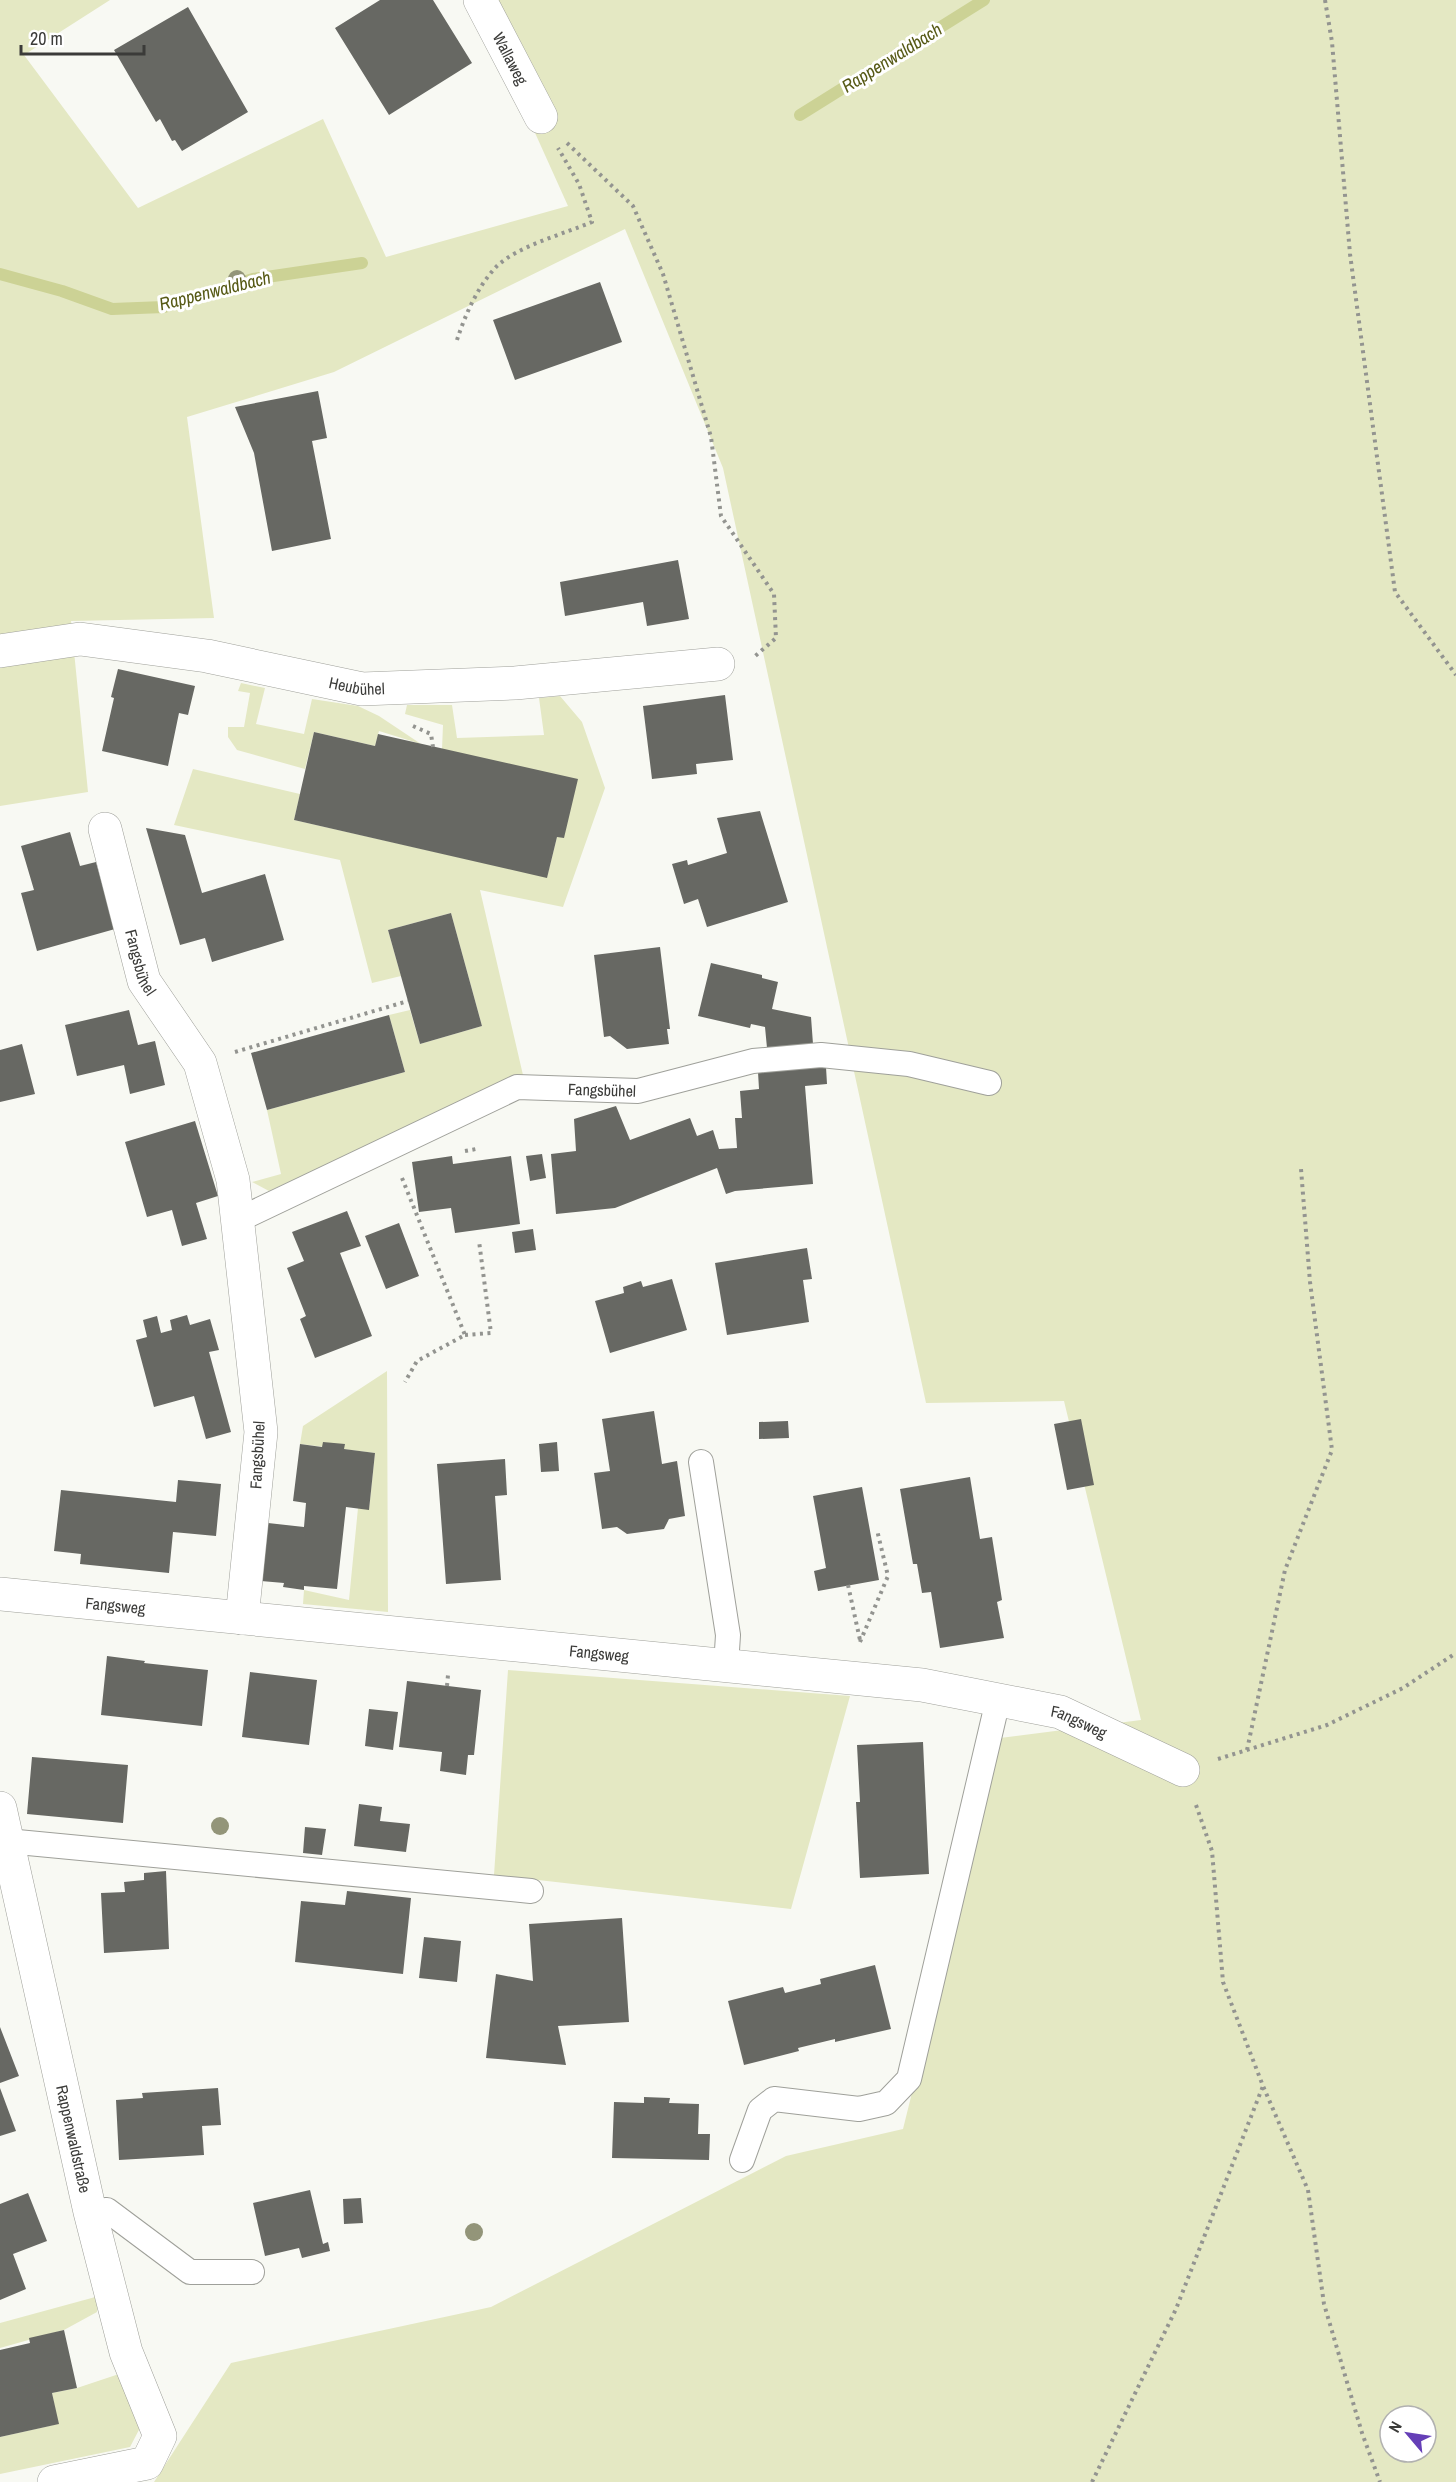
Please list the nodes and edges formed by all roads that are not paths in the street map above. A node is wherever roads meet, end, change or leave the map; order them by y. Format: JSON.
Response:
{"nodes":[{"id":1,"x":480,"y":0,"type":"edge"},
{"id":2,"x":541,"y":117,"type":"road end"},
{"id":3,"x":0,"y":651,"type":"edge"},
{"id":4,"x":718,"y":664,"type":"road end"},
{"id":5,"x":105,"y":830,"type":"dead end"},
{"id":6,"x":989,"y":1083,"type":"dead end"},
{"id":7,"x":238,"y":1220,"type":"junction"},
{"id":8,"x":701,"y":1462,"type":"dead end"},
{"id":9,"x":0,"y":1594,"type":"edge"},
{"id":10,"x":242,"y":1618,"type":"junction"},
{"id":11,"x":726,"y":1666,"type":"junction"},
{"id":12,"x":998,"y":1700,"type":"junction"},
{"id":13,"x":1183,"y":1770,"type":"road end"},
{"id":14,"x":0,"y":1808,"type":"edge"},
{"id":15,"x":7,"y":1841,"type":"junction"},
{"id":16,"x":531,"y":1891,"type":"dead end"},
{"id":17,"x":742,"y":2160,"type":"dead end"},
{"id":18,"x":90,"y":2212,"type":"junction"},
{"id":19,"x":252,"y":2272,"type":"dead end"},
{"id":20,"x":54,"y":2482,"type":"edge"}],
"edges":[{"from":1,"to":2,"type":"street","name":"Wallaweg"},
{"from":3,"to":4,"type":"street","name":"Heubühel"},
{"from":5,"to":7,"type":"street","name":"Fangsbühel"},
{"from":6,"to":7,"type":"lane","name":"Fangsbühel"},
{"from":7,"to":10,"type":"street","name":"Fangsbühel"},
{"from":8,"to":11,"type":"lane"},
{"from":9,"to":10,"type":"street","name":"Fangsweg"},
{"from":10,"to":11,"type":"street","name":"Fangsweg"},
{"from":11,"to":12,"type":"street","name":"Fangsweg"},
{"from":12,"to":13,"type":"street","name":"Fangsweg"},
{"from":12,"to":17,"type":"lane"},
{"from":14,"to":15,"type":"street","name":"Rappenwaldstraße"},
{"from":15,"to":16,"type":"lane"},
{"from":15,"to":18,"type":"street","name":"Rappenwaldstraße"},
{"from":18,"to":19,"type":"lane"},
{"from":18,"to":20,"type":"street","name":"Rappenwaldstraße"}]}
